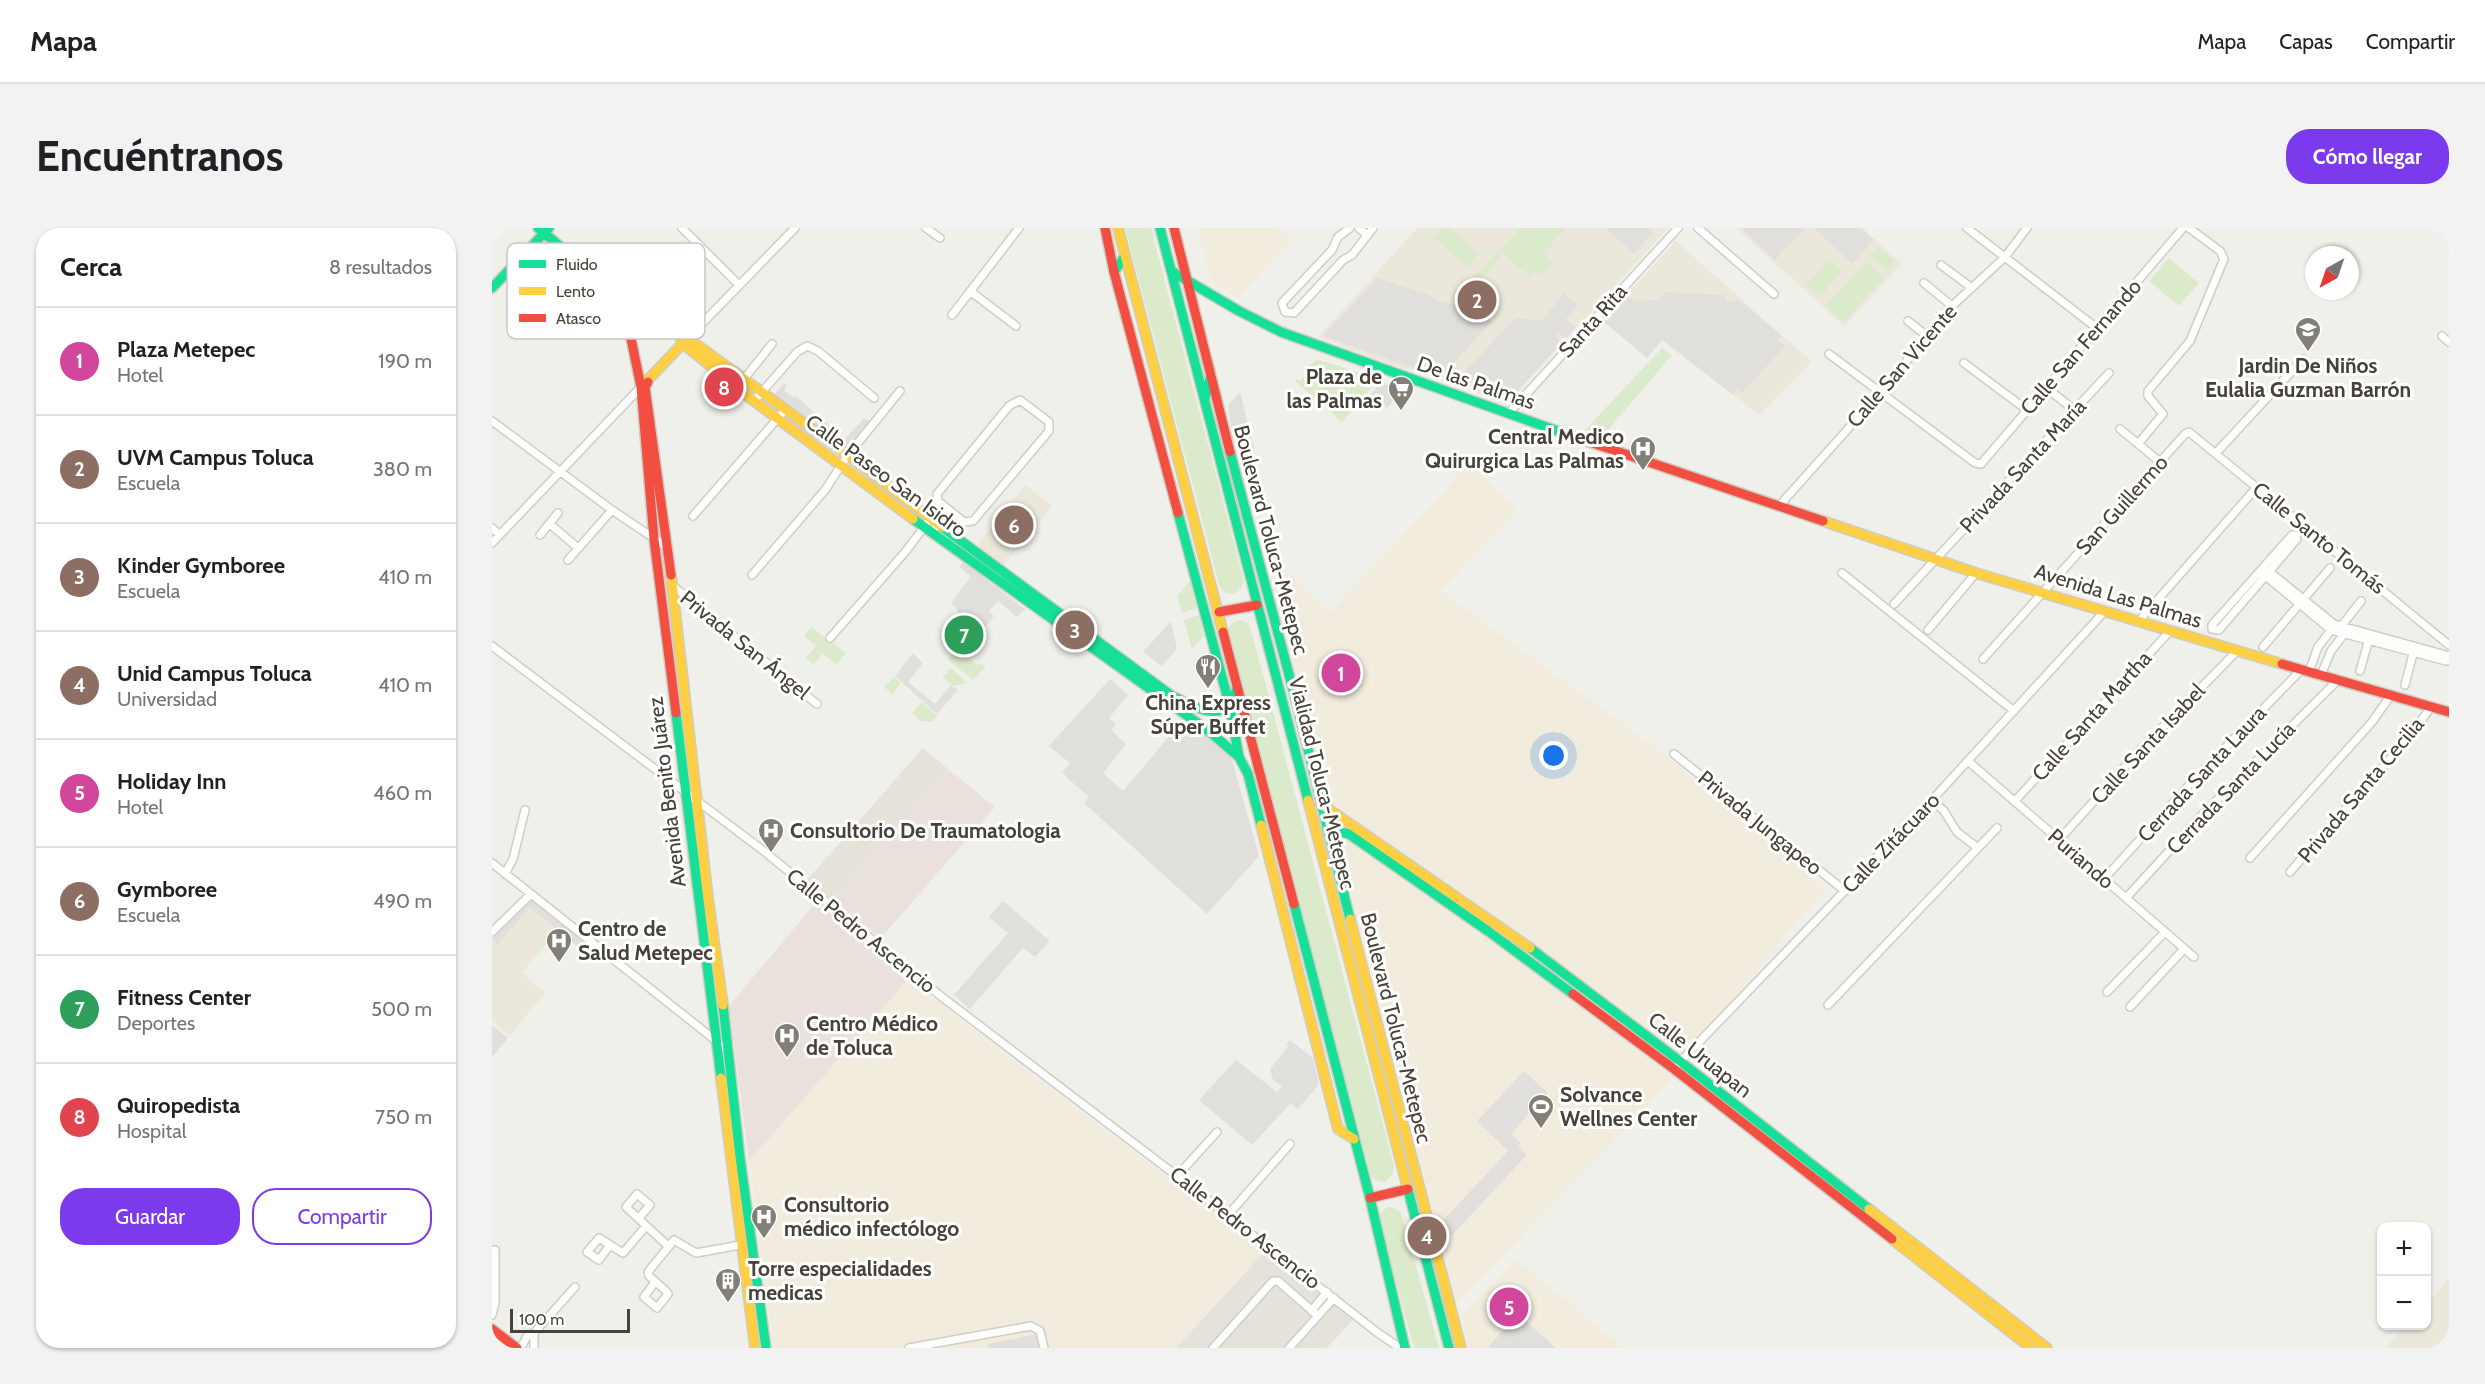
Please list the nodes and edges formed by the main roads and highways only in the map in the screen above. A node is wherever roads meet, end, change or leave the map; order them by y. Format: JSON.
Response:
{"nodes":[{"id":1,"x":1105,"y":228,"type":"edge"},
{"id":2,"x":1160,"y":228,"type":"edge"},
{"id":3,"x":1174,"y":228,"type":"edge"},
{"id":4,"x":544,"y":230,"type":"edge"},
{"id":5,"x":1117,"y":230,"type":"edge"},
{"id":6,"x":532,"y":243,"type":"edge"},
{"id":7,"x":559,"y":243,"type":"edge"},
{"id":8,"x":1125,"y":256,"type":"junction"},
{"id":9,"x":507,"y":271,"type":"edge"},
{"id":10,"x":1171,"y":271,"type":"junction"},
{"id":11,"x":1114,"y":272,"type":"junction"},
{"id":12,"x":1186,"y":279,"type":"junction"},
{"id":13,"x":492,"y":288,"type":"edge"},
{"id":14,"x":1190,"y":297,"type":"junction"},
{"id":15,"x":1178,"y":301,"type":"junction"},
{"id":16,"x":633,"y":339,"type":"edge"},
{"id":17,"x":682,"y":339,"type":"edge"},
{"id":18,"x":685,"y":341,"type":"junction"},
{"id":19,"x":1210,"y":379,"type":"junction"},
{"id":20,"x":644,"y":384,"type":"junction"},
{"id":21,"x":1204,"y":399,"type":"junction"},
{"id":22,"x":888,"y":487,"type":"junction"},
{"id":23,"x":882,"y":495,"type":"junction"},
{"id":24,"x":1778,"y":507,"type":"joint"},
{"id":25,"x":931,"y":526,"type":"junction"},
{"id":26,"x":1261,"y":574,"type":"junction"},
{"id":27,"x":1252,"y":586,"type":"junction"},
{"id":28,"x":1265,"y":590,"type":"junction"},
{"id":29,"x":1257,"y":605,"type":"junction"},
{"id":30,"x":1218,"y":612,"type":"junction"},
{"id":31,"x":1237,"y":688,"type":"junction"},
{"id":32,"x":1230,"y":710,"type":"junction"},
{"id":33,"x":2449,"y":712,"type":"edge"},
{"id":34,"x":1247,"y":725,"type":"junction"},
{"id":35,"x":1239,"y":758,"type":"junction"},
{"id":36,"x":1248,"y":774,"type":"junction"},
{"id":37,"x":1261,"y":784,"type":"junction"},
{"id":38,"x":1321,"y":804,"type":"junction"},
{"id":39,"x":1327,"y":830,"type":"junction"},
{"id":40,"x":1337,"y":868,"type":"junction"},
{"id":41,"x":1326,"y":872,"type":"junction"},
{"id":42,"x":1354,"y":1139,"type":"junction"},
{"id":43,"x":1408,"y":1189,"type":"junction"},
{"id":44,"x":1370,"y":1198,"type":"junction"},
{"id":45,"x":1860,"y":1202,"type":"junction"},
{"id":46,"x":1852,"y":1210,"type":"junction"},
{"id":47,"x":1446,"y":1295,"type":"junction"},
{"id":48,"x":1438,"y":1305,"type":"junction"},
{"id":49,"x":1450,"y":1309,"type":"junction"},
{"id":50,"x":492,"y":1329,"type":"edge"},
{"id":51,"x":519,"y":1348,"type":"edge"},
{"id":52,"x":755,"y":1348,"type":"edge"},
{"id":53,"x":766,"y":1348,"type":"edge"},
{"id":54,"x":1402,"y":1348,"type":"edge"},
{"id":55,"x":1449,"y":1348,"type":"edge"},
{"id":56,"x":1461,"y":1348,"type":"edge"},
{"id":57,"x":2031,"y":1348,"type":"edge"},
{"id":58,"x":2047,"y":1348,"type":"edge"}],
"edges":[{"from":1,"to":11,"type":"main road"},
{"from":2,"to":10,"type":"main road","name":"Vialidad Toluca-Metepec"},
{"from":3,"to":12,"type":"main road","name":"Boulevard Toluca-Metepec"},
{"from":4,"to":6,"type":"main road"},
{"from":4,"to":7,"type":"main road","name":"Calle Paseo San Isidro"},
{"from":5,"to":8,"type":"main road"},
{"from":8,"to":11,"type":"main road"},
{"from":8,"to":30,"type":"main road"},
{"from":9,"to":13,"type":"main road"},
{"from":10,"to":12,"type":"main road","name":"De las Palmas"},
{"from":10,"to":15,"type":"main road","name":"Vialidad Toluca-Metepec"},
{"from":11,"to":32,"type":"main road"},
{"from":12,"to":14,"type":"main road","name":"Boulevard Toluca-Metepec"},
{"from":12,"to":24,"type":"main road","name":"De las Palmas"},
{"from":14,"to":15,"type":"main road"},
{"from":14,"to":19,"type":"main road","name":"Boulevard Toluca-Metepec"},
{"from":15,"to":21,"type":"main road","name":"Vialidad Toluca-Metepec"},
{"from":16,"to":20,"type":"main road","name":"Avenida Benito Juárez"},
{"from":17,"to":18,"type":"main road","name":"Calle Paseo San Isidro"},
{"from":18,"to":20,"type":"main road"},
{"from":18,"to":22,"type":"main road","name":"Calle Paseo San Isidro"},
{"from":18,"to":23,"type":"main road","name":"Calle Paseo San Isidro"},
{"from":19,"to":21,"type":"main road"},
{"from":19,"to":26,"type":"main road","name":"Boulevard Toluca-Metepec"},
{"from":20,"to":52,"type":"main road","name":"Avenida Benito Juárez"},
{"from":20,"to":53,"type":"main road","name":"Avenida Benito Juárez"},
{"from":21,"to":27,"type":"main road","name":"Vialidad Toluca-Metepec"},
{"from":22,"to":23,"type":"main road"},
{"from":22,"to":25,"type":"main road","name":"Calle Paseo San Isidro"},
{"from":23,"to":25,"type":"main road","name":"Calle Paseo San Isidro"},
{"from":24,"to":33,"type":"main road","name":"Avenida Las Palmas"},
{"from":25,"to":32,"type":"main road","name":"Calle Paseo San Isidro"},
{"from":25,"to":35,"type":"main road","name":"Calle Paseo San Isidro"},
{"from":26,"to":27,"type":"main road"},
{"from":26,"to":28,"type":"main road","name":"Boulevard Toluca-Metepec"},
{"from":27,"to":28,"type":"main road"},
{"from":27,"to":29,"type":"main road","name":"Vialidad Toluca-Metepec"},
{"from":28,"to":38,"type":"main road","name":"Boulevard Toluca-Metepec"},
{"from":29,"to":30,"type":"main road"},
{"from":29,"to":41,"type":"main road","name":"Vialidad Toluca-Metepec"},
{"from":30,"to":31,"type":"main road"},
{"from":31,"to":32,"type":"main road"},
{"from":31,"to":34,"type":"main road"},
{"from":32,"to":34,"type":"main road"},
{"from":32,"to":35,"type":"main road"},
{"from":34,"to":37,"type":"main road"},
{"from":35,"to":36,"type":"main road"},
{"from":36,"to":37,"type":"main road"},
{"from":36,"to":42,"type":"main road"},
{"from":37,"to":42,"type":"main road"},
{"from":38,"to":39,"type":"main road","name":"Boulevard Toluca-Metepec"},
{"from":38,"to":45,"type":"main road","name":"Calle Uruapan"},
{"from":39,"to":40,"type":"main road","name":"Boulevard Toluca-Metepec"},
{"from":39,"to":46,"type":"main road","name":"Calle Uruapan"},
{"from":40,"to":41,"type":"main road"},
{"from":40,"to":47,"type":"main road","name":"Boulevard Toluca-Metepec"},
{"from":41,"to":43,"type":"main road","name":"Vialidad Toluca-Metepec"},
{"from":42,"to":44,"type":"main road"},
{"from":43,"to":44,"type":"main road"},
{"from":43,"to":48,"type":"main road","name":"Vialidad Toluca-Metepec"},
{"from":44,"to":54,"type":"main road"},
{"from":45,"to":46,"type":"main road"},
{"from":45,"to":58,"type":"main road","name":"Calle Uruapan"},
{"from":46,"to":57,"type":"main road","name":"Calle Uruapan"},
{"from":47,"to":48,"type":"main road"},
{"from":47,"to":49,"type":"main road","name":"Boulevard Toluca-Metepec"},
{"from":48,"to":49,"type":"main road"},
{"from":48,"to":55,"type":"main road","name":"Vialidad Toluca-Metepec"},
{"from":49,"to":56,"type":"main road","name":"Boulevard Toluca-Metepec"},
{"from":50,"to":51,"type":"main road"}]}
